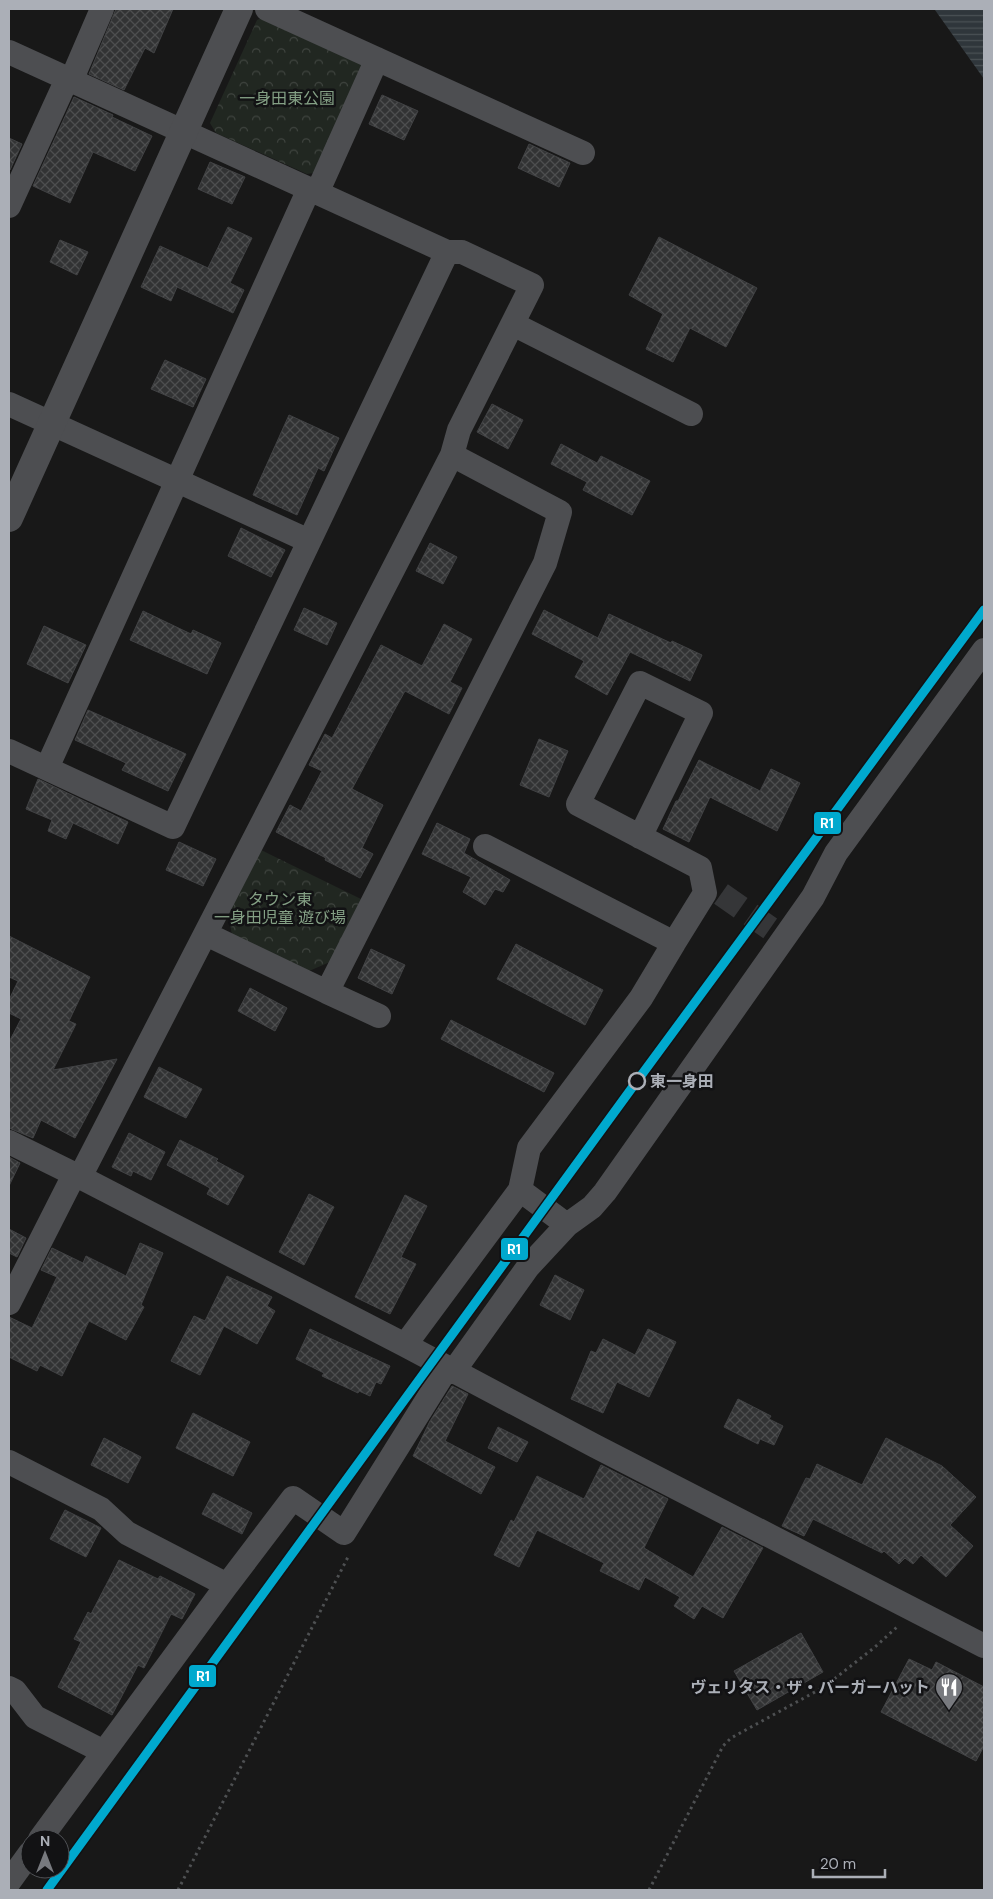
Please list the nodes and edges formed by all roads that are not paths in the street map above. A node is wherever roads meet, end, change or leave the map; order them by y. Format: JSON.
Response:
{"nodes":[{"id":1,"x":102,"y":9,"type":"edge"},
{"id":2,"x":239,"y":9,"type":"edge"},
{"id":3,"x":267,"y":9,"type":"edge"},
{"id":4,"x":9,"y":52,"type":"edge"},
{"id":5,"x":377,"y":59,"type":"junction"},
{"id":6,"x":69,"y":80,"type":"junction"},
{"id":7,"x":183,"y":132,"type":"junction"},
{"id":8,"x":583,"y":153,"type":"dead end"},
{"id":9,"x":313,"y":191,"type":"junction"},
{"id":10,"x":9,"y":206,"type":"edge"},
{"id":11,"x":447,"y":252,"type":"junction"},
{"id":12,"x":513,"y":324,"type":"junction"},
{"id":13,"x":9,"y":404,"type":"edge"},
{"id":14,"x":691,"y":414,"type":"dead end"},
{"id":15,"x":51,"y":424,"type":"junction"},
{"id":16,"x":452,"y":455,"type":"junction"},
{"id":17,"x":177,"y":481,"type":"junction"},
{"id":18,"x":9,"y":518,"type":"edge"},
{"id":19,"x":309,"y":541,"type":"junction"},
{"id":20,"x":984,"y":650,"type":"edge"},
{"id":21,"x":9,"y":751,"type":"edge"},
{"id":22,"x":47,"y":768,"type":"junction"},
{"id":23,"x":640,"y":837,"type":"junction"},
{"id":24,"x":486,"y":846,"type":"dead end"},
{"id":25,"x":206,"y":934,"type":"junction"},
{"id":26,"x":674,"y":943,"type":"junction"},
{"id":27,"x":327,"y":992,"type":"junction"},
{"id":28,"x":379,"y":1016,"type":"dead end"},
{"id":29,"x":9,"y":1142,"type":"edge"},
{"id":30,"x":77,"y":1176,"type":"junction"},
{"id":31,"x":520,"y":1190,"type":"junction"},
{"id":32,"x":566,"y":1225,"type":"junction"},
{"id":33,"x":9,"y":1303,"type":"edge"},
{"id":34,"x":405,"y":1345,"type":"junction"},
{"id":35,"x":450,"y":1370,"type":"junction"},
{"id":36,"x":9,"y":1462,"type":"edge"},
{"id":37,"x":227,"y":1585,"type":"junction"},
{"id":38,"x":984,"y":1646,"type":"edge"},
{"id":39,"x":9,"y":1688,"type":"edge"},
{"id":40,"x":104,"y":1752,"type":"junction"},
{"id":41,"x":47,"y":1829,"type":"edge"},
{"id":42,"x":20,"y":1867,"type":"edge"},
{"id":43,"x":9,"y":1882,"type":"edge"}],
"edges":[{"from":1,"to":6,"type":"street"},
{"from":2,"to":7,"type":"street"},
{"from":3,"to":5,"type":"street"},
{"from":4,"to":6,"type":"street"},
{"from":5,"to":8,"type":"street"},
{"from":5,"to":9,"type":"street"},
{"from":6,"to":7,"type":"street"},
{"from":6,"to":10,"type":"street"},
{"from":7,"to":9,"type":"street"},
{"from":7,"to":15,"type":"street"},
{"from":9,"to":11,"type":"street"},
{"from":9,"to":17,"type":"street"},
{"from":11,"to":12,"type":"street"},
{"from":11,"to":19,"type":"street"},
{"from":12,"to":14,"type":"street"},
{"from":12,"to":16,"type":"street"},
{"from":13,"to":15,"type":"street"},
{"from":15,"to":17,"type":"street"},
{"from":15,"to":18,"type":"street"},
{"from":16,"to":25,"type":"street"},
{"from":16,"to":27,"type":"street"},
{"from":17,"to":19,"type":"street"},
{"from":17,"to":22,"type":"street"},
{"from":19,"to":22,"type":"street"},
{"from":20,"to":32,"type":"street"},
{"from":21,"to":22,"type":"street"},
{"from":23,"to":23,"type":"street"},
{"from":23,"to":26,"type":"street"},
{"from":24,"to":26,"type":"street"},
{"from":25,"to":27,"type":"street"},
{"from":25,"to":30,"type":"street"},
{"from":26,"to":31,"type":"street"},
{"from":27,"to":28,"type":"street"},
{"from":29,"to":30,"type":"street"},
{"from":30,"to":33,"type":"street"},
{"from":30,"to":34,"type":"street"},
{"from":31,"to":32,"type":"street"},
{"from":31,"to":34,"type":"street"},
{"from":32,"to":35,"type":"street"},
{"from":34,"to":35,"type":"street"},
{"from":35,"to":37,"type":"street"},
{"from":35,"to":38,"type":"street"},
{"from":36,"to":37,"type":"street"},
{"from":37,"to":40,"type":"street"},
{"from":39,"to":40,"type":"street"},
{"from":40,"to":41,"type":"street"},
{"from":42,"to":43,"type":"street"}]}
